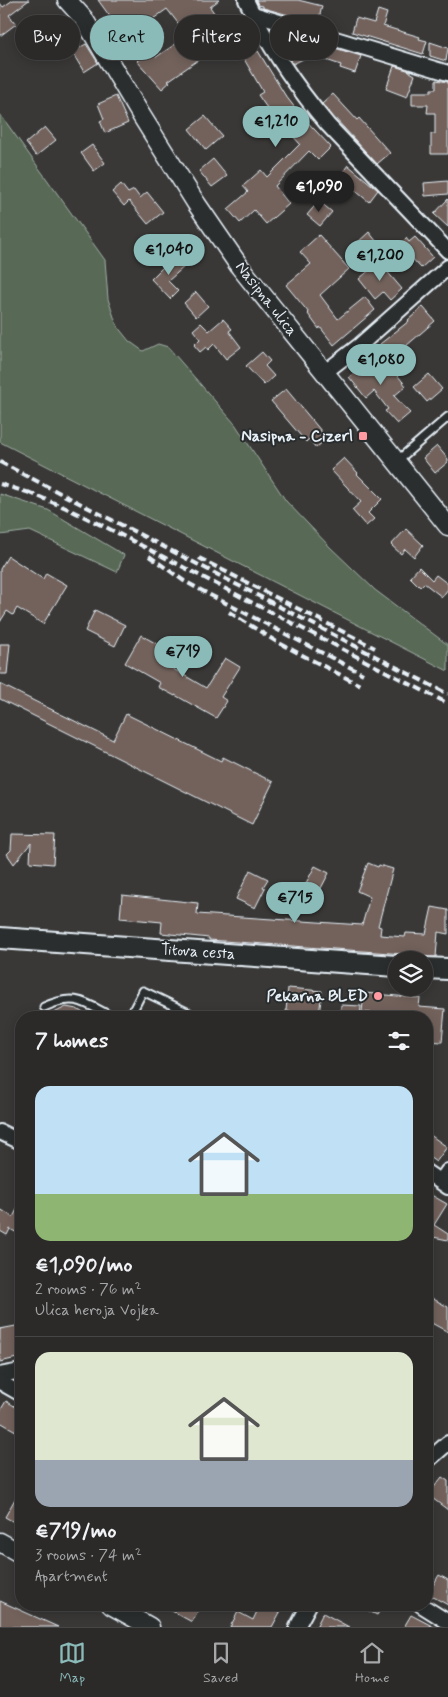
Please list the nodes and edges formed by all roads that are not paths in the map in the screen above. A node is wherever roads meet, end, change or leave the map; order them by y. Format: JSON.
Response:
{"nodes":[{"id":1,"x":67,"y":0,"type":"edge"},
{"id":2,"x":246,"y":0,"type":"edge"},
{"id":3,"x":252,"y":14,"type":"junction"},
{"id":4,"x":448,"y":73,"type":"edge"},
{"id":5,"x":448,"y":251,"type":"edge"},
{"id":6,"x":448,"y":267,"type":"edge"},
{"id":7,"x":324,"y":373,"type":"junction"},
{"id":8,"x":448,"y":417,"type":"edge"},
{"id":9,"x":397,"y":462,"type":"junction"},
{"id":10,"x":448,"y":526,"type":"edge"},
{"id":11,"x":0,"y":938,"type":"edge"},
{"id":12,"x":0,"y":952,"type":"edge"},
{"id":13,"x":388,"y":965,"type":"edge"},
{"id":14,"x":433,"y":968,"type":"edge"},
{"id":15,"x":448,"y":969,"type":"edge"},
{"id":16,"x":388,"y":978,"type":"edge"},
{"id":17,"x":433,"y":981,"type":"edge"},
{"id":18,"x":448,"y":982,"type":"edge"},
{"id":19,"x":44,"y":1007,"type":"dead end"},
{"id":20,"x":101,"y":1011,"type":"edge"},
{"id":21,"x":133,"y":1011,"type":"edge"},
{"id":22,"x":185,"y":1011,"type":"edge"},
{"id":23,"x":0,"y":1132,"type":"edge"},
{"id":24,"x":15,"y":1139,"type":"edge"},
{"id":25,"x":433,"y":1175,"type":"edge"},
{"id":26,"x":445,"y":1180,"type":"edge"},
{"id":27,"x":15,"y":1372,"type":"edge"},
{"id":28,"x":0,"y":1376,"type":"edge"},
{"id":29,"x":0,"y":1382,"type":"edge"},
{"id":30,"x":15,"y":1391,"type":"edge"},
{"id":31,"x":448,"y":1442,"type":"edge"},
{"id":32,"x":433,"y":1456,"type":"edge"},
{"id":33,"x":0,"y":1542,"type":"edge"},
{"id":34,"x":15,"y":1551,"type":"edge"},
{"id":35,"x":122,"y":1611,"type":"edge"},
{"id":36,"x":306,"y":1611,"type":"edge"},
{"id":37,"x":431,"y":1611,"type":"edge"},
{"id":38,"x":448,"y":1622,"type":"edge"},
{"id":39,"x":150,"y":1627,"type":"edge"},
{"id":40,"x":297,"y":1627,"type":"edge"}],
"edges":[{"from":1,"to":7,"type":"street","name":"Nasipna ulica"},
{"from":2,"to":3,"type":"street"},
{"from":3,"to":4,"type":"street"},
{"from":3,"to":5,"type":"street"},
{"from":6,"to":7,"type":"street"},
{"from":7,"to":9,"type":"street","name":"Nasipna ulica"},
{"from":8,"to":9,"type":"lane"},
{"from":9,"to":10,"type":"street","name":"Nasipna ulica"},
{"from":11,"to":13,"type":"main road","name":"Titova cesta"},
{"from":12,"to":16,"type":"main road","name":"Titova cesta"},
{"from":14,"to":15,"type":"main road"},
{"from":17,"to":18,"type":"main road"},
{"from":19,"to":20,"type":"lane"},
{"from":21,"to":22,"type":"lane"},
{"from":23,"to":24,"type":"street"},
{"from":25,"to":26,"type":"street"},
{"from":27,"to":28,"type":"street"},
{"from":29,"to":30,"type":"street"},
{"from":31,"to":32,"type":"street"},
{"from":33,"to":34,"type":"street"},
{"from":35,"to":39,"type":"street"},
{"from":36,"to":40,"type":"street"},
{"from":37,"to":38,"type":"street"}]}
